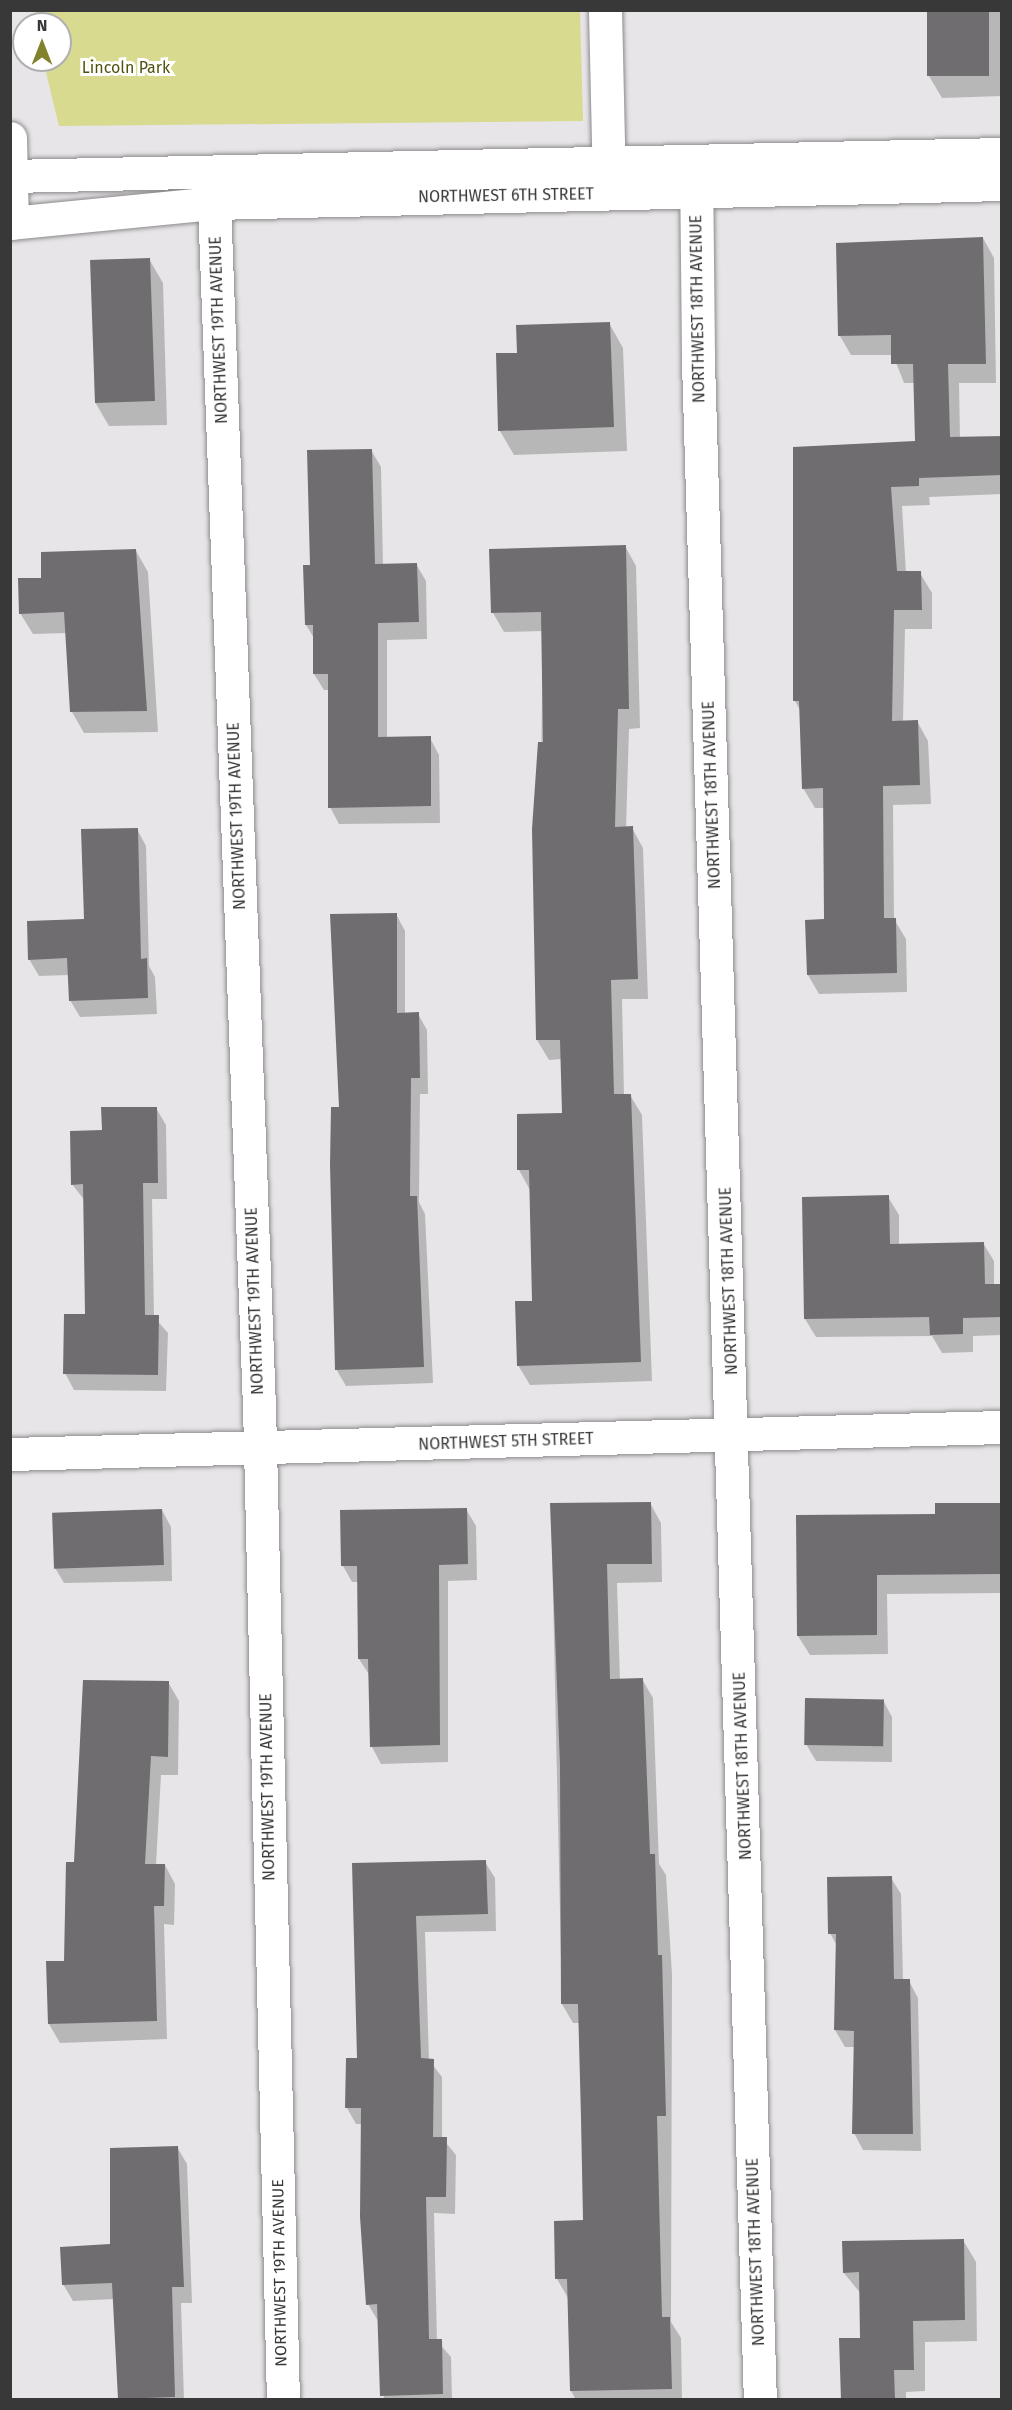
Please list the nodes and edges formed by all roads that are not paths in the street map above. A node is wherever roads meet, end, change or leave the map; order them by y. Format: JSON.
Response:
{"nodes":[{"id":1,"x":605,"y":10,"type":"edge"},
{"id":2,"x":10,"y":138,"type":"edge"},
{"id":3,"x":1002,"y":154,"type":"edge"},
{"id":4,"x":11,"y":176,"type":"edge"},
{"id":5,"x":696,"y":177,"type":"junction"},
{"id":6,"x":609,"y":179,"type":"junction"},
{"id":7,"x":1002,"y":183,"type":"edge"},
{"id":8,"x":214,"y":203,"type":"junction"},
{"id":9,"x":11,"y":223,"type":"edge"},
{"id":10,"x":1002,"y":1427,"type":"edge"},
{"id":11,"x":734,"y":1435,"type":"junction"},
{"id":12,"x":260,"y":1449,"type":"junction"},
{"id":13,"x":10,"y":1454,"type":"edge"},
{"id":14,"x":283,"y":2400,"type":"edge"},
{"id":15,"x":760,"y":2400,"type":"edge"}],
"edges":[{"from":1,"to":6,"type":"street"},
{"from":2,"to":4,"type":"street"},
{"from":3,"to":5,"type":"street","name":"NORTHWEST 6TH STREET"},
{"from":4,"to":6,"type":"street","name":"NORTHWEST 6TH STREET"},
{"from":4,"to":9,"type":"street"},
{"from":5,"to":6,"type":"street","name":"NORTHWEST 6TH STREET"},
{"from":5,"to":7,"type":"street","name":"NORTHWEST 6TH STREET"},
{"from":5,"to":11,"type":"street","name":"NORTHWEST 18TH AVENUE"},
{"from":6,"to":8,"type":"street","name":"NORTHWEST 6TH STREET"},
{"from":8,"to":9,"type":"street","name":"NORTHWEST 6TH STREET"},
{"from":8,"to":12,"type":"street","name":"NORTHWEST 19TH AVENUE"},
{"from":10,"to":11,"type":"street","name":"NORTHWEST 5TH STREET"},
{"from":11,"to":12,"type":"street","name":"NORTHWEST 5TH STREET"},
{"from":11,"to":15,"type":"street","name":"NORTHWEST 18TH AVENUE"},
{"from":12,"to":13,"type":"street","name":"NORTHWEST 5TH STREET"},
{"from":12,"to":14,"type":"street","name":"NORTHWEST 19TH AVENUE"}]}
